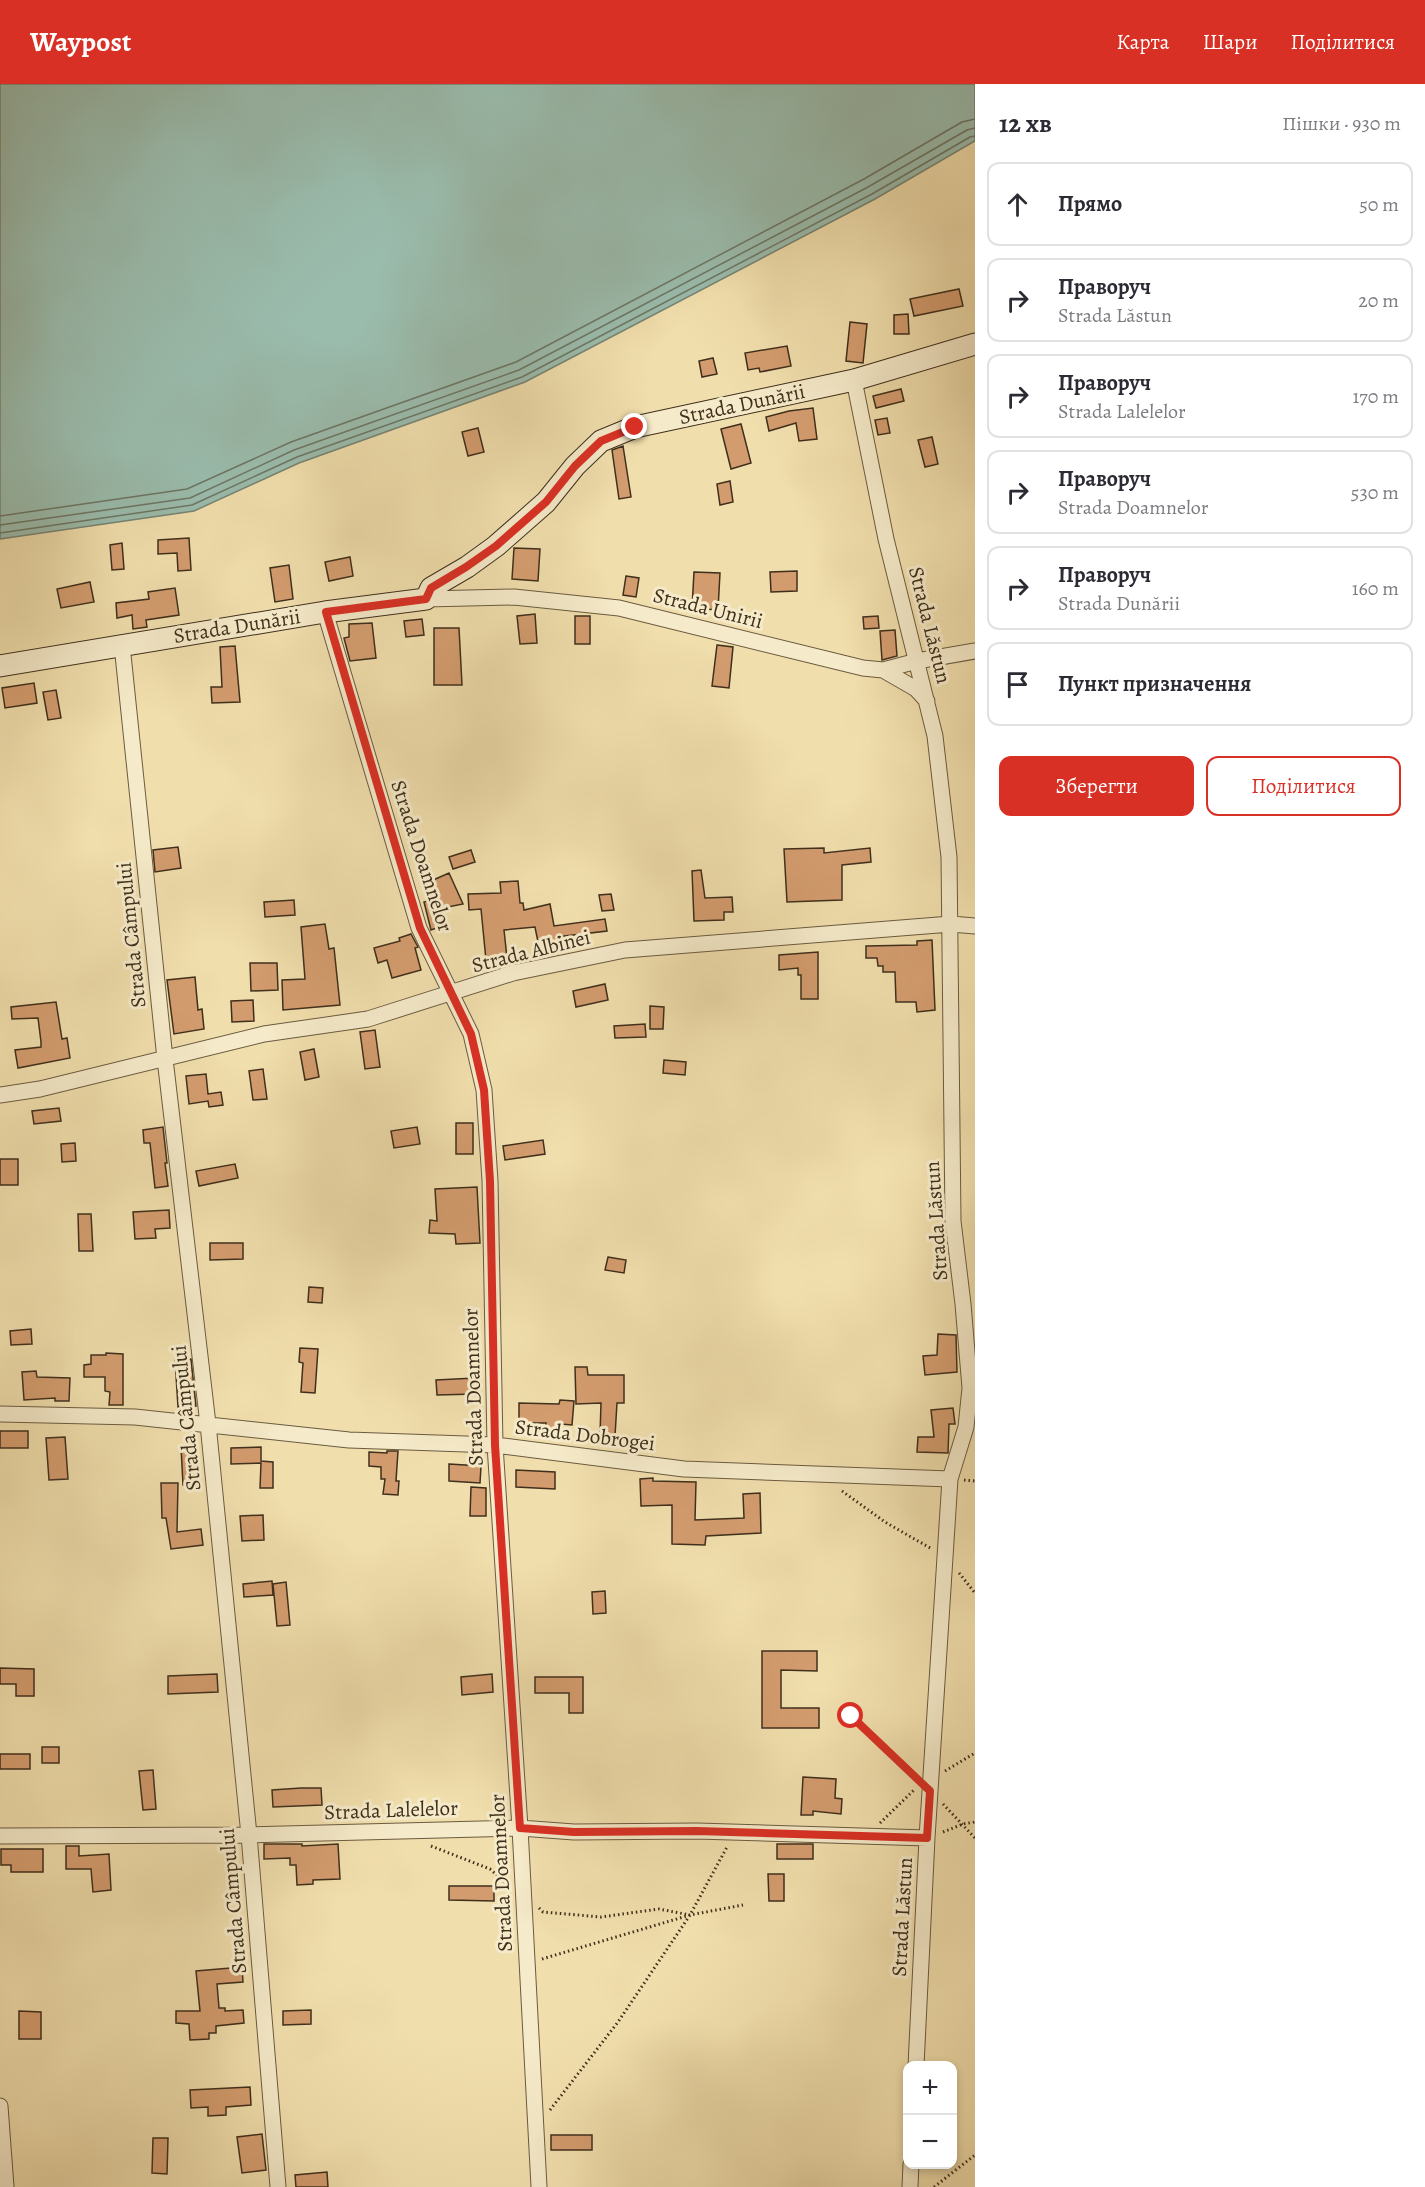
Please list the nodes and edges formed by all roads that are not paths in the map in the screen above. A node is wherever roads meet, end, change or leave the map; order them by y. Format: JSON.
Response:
{"nodes":[{"id":1,"x":975,"y":344,"type":"edge"},
{"id":2,"x":854,"y":380,"type":"junction"},
{"id":3,"x":426,"y":599,"type":"junction"},
{"id":4,"x":326,"y":612,"type":"junction"},
{"id":5,"x":122,"y":645,"type":"junction"},
{"id":6,"x":975,"y":651,"type":"edge"},
{"id":7,"x":917,"y":661,"type":"junction"},
{"id":8,"x":0,"y":666,"type":"edge"},
{"id":9,"x":883,"y":670,"type":"junction"},
{"id":10,"x":927,"y":701,"type":"junction"},
{"id":11,"x":951,"y":924,"type":"junction"},
{"id":12,"x":975,"y":926,"type":"edge"},
{"id":13,"x":452,"y":994,"type":"junction"},
{"id":14,"x":165,"y":1059,"type":"junction"},
{"id":15,"x":0,"y":1095,"type":"edge"},
{"id":16,"x":0,"y":1414,"type":"edge"},
{"id":17,"x":208,"y":1424,"type":"junction"},
{"id":18,"x":495,"y":1445,"type":"junction"},
{"id":19,"x":950,"y":1479,"type":"junction"},
{"id":20,"x":520,"y":1828,"type":"junction"},
{"id":21,"x":249,"y":1835,"type":"junction"},
{"id":22,"x":0,"y":1836,"type":"edge"},
{"id":23,"x":927,"y":1838,"type":"junction"},
{"id":24,"x":916,"y":2061,"type":"edge"},
{"id":25,"x":0,"y":2106,"type":"edge"},
{"id":26,"x":911,"y":2169,"type":"edge"},
{"id":27,"x":6,"y":2187,"type":"edge"},
{"id":28,"x":278,"y":2187,"type":"edge"},
{"id":29,"x":539,"y":2187,"type":"edge"},
{"id":30,"x":910,"y":2187,"type":"edge"}],
"edges":[{"from":1,"to":2,"type":"main road","name":"Strada Dunării"},
{"from":2,"to":3,"type":"main road","name":"Strada Dunării"},
{"from":2,"to":7,"type":"street","name":"Strada Lăstun"},
{"from":3,"to":4,"type":"main road","name":"Strada Dunării"},
{"from":3,"to":9,"type":"street","name":"Strada Unirii"},
{"from":4,"to":5,"type":"main road","name":"Strada Dunării"},
{"from":4,"to":13,"type":"street","name":"Strada Doamnelor"},
{"from":5,"to":8,"type":"main road","name":"Strada Dunării"},
{"from":5,"to":14,"type":"street","name":"Strada Câmpului"},
{"from":6,"to":7,"type":"street","name":"Strada Unirii"},
{"from":7,"to":9,"type":"street","name":"Strada Unirii"},
{"from":7,"to":10,"type":"street","name":"Strada Lăstun"},
{"from":9,"to":10,"type":"street"},
{"from":10,"to":11,"type":"street","name":"Strada Lăstun"},
{"from":11,"to":12,"type":"street","name":"Strada Albinei"},
{"from":11,"to":13,"type":"street","name":"Strada Albinei"},
{"from":11,"to":19,"type":"street","name":"Strada Lăstun"},
{"from":13,"to":14,"type":"street","name":"Strada Albinei"},
{"from":13,"to":18,"type":"street","name":"Strada Doamnelor"},
{"from":14,"to":15,"type":"street","name":"Strada Albinei"},
{"from":14,"to":17,"type":"street","name":"Strada Câmpului"},
{"from":16,"to":17,"type":"street","name":"Strada Dobrogei"},
{"from":17,"to":18,"type":"street","name":"Strada Dobrogei"},
{"from":17,"to":21,"type":"street","name":"Strada Câmpului"},
{"from":18,"to":19,"type":"street","name":"Strada Dobrogei"},
{"from":18,"to":20,"type":"street","name":"Strada Doamnelor"},
{"from":19,"to":23,"type":"street","name":"Strada Lăstun"},
{"from":20,"to":21,"type":"street","name":"Strada Lalelelor"},
{"from":20,"to":23,"type":"street","name":"Strada Lalelelor"},
{"from":20,"to":29,"type":"street","name":"Strada Doamnelor"},
{"from":21,"to":22,"type":"street","name":"Strada Lalelelor"},
{"from":21,"to":28,"type":"street","name":"Strada Câmpului"},
{"from":23,"to":24,"type":"street","name":"Strada Lăstun"},
{"from":25,"to":27,"type":"street"},
{"from":26,"to":30,"type":"street"}]}
